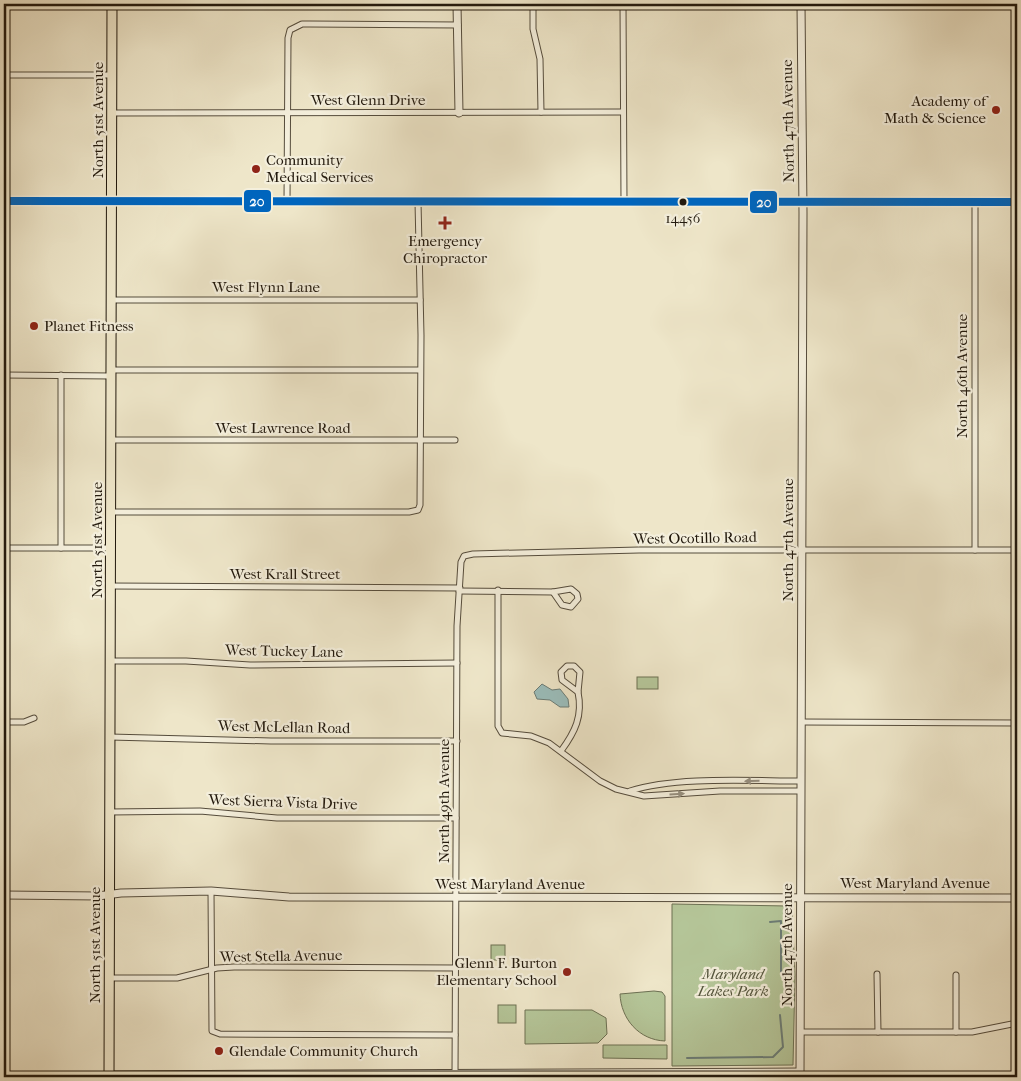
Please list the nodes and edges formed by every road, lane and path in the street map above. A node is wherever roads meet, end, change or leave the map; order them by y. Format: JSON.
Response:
{"nodes":[{"id":1,"x":112,"y":4,"type":"edge"},
{"id":2,"x":458,"y":4,"type":"edge"},
{"id":3,"x":533,"y":4,"type":"edge"},
{"id":4,"x":623,"y":4,"type":"edge"},
{"id":5,"x":801,"y":4,"type":"edge"},
{"id":6,"x":458,"y":25,"type":"junction"},
{"id":7,"x":4,"y":75,"type":"edge"},
{"id":8,"x":112,"y":75,"type":"junction"},
{"id":9,"x":541,"y":112,"type":"junction"},
{"id":10,"x":623,"y":112,"type":"junction"},
{"id":11,"x":112,"y":113,"type":"junction"},
{"id":12,"x":287,"y":113,"type":"junction"},
{"id":13,"x":459,"y":113,"type":"junction"},
{"id":14,"x":4,"y":201,"type":"edge"},
{"id":15,"x":111,"y":202,"type":"junction"},
{"id":16,"x":287,"y":202,"type":"junction"},
{"id":17,"x":418,"y":202,"type":"junction"},
{"id":18,"x":624,"y":202,"type":"junction"},
{"id":19,"x":804,"y":202,"type":"junction"},
{"id":20,"x":975,"y":202,"type":"junction"},
{"id":21,"x":1017,"y":202,"type":"edge"},
{"id":22,"x":111,"y":300,"type":"junction"},
{"id":23,"x":420,"y":300,"type":"junction"},
{"id":24,"x":420,"y":370,"type":"junction"},
{"id":25,"x":111,"y":373,"type":"junction"},
{"id":26,"x":4,"y":375,"type":"edge"},
{"id":27,"x":61,"y":375,"type":"junction"},
{"id":28,"x":111,"y":440,"type":"junction"},
{"id":29,"x":420,"y":440,"type":"junction"},
{"id":30,"x":455,"y":440,"type":"dead end"},
{"id":31,"x":111,"y":512,"type":"junction"},
{"id":32,"x":4,"y":548,"type":"edge"},
{"id":33,"x":61,"y":548,"type":"junction"},
{"id":34,"x":110,"y":548,"type":"junction"},
{"id":35,"x":802,"y":550,"type":"junction"},
{"id":36,"x":975,"y":550,"type":"junction"},
{"id":37,"x":1017,"y":550,"type":"edge"},
{"id":38,"x":464,"y":556,"type":"joint"},
{"id":39,"x":110,"y":586,"type":"junction"},
{"id":40,"x":460,"y":589,"type":"junction"},
{"id":41,"x":498,"y":590,"type":"junction"},
{"id":42,"x":553,"y":592,"type":"junction"},
{"id":43,"x":110,"y":661,"type":"junction"},
{"id":44,"x":457,"y":664,"type":"junction"},
{"id":45,"x":578,"y":692,"type":"junction"},
{"id":46,"x":34,"y":718,"type":"dead end"},
{"id":47,"x":4,"y":722,"type":"edge"},
{"id":48,"x":802,"y":722,"type":"junction"},
{"id":49,"x":1017,"y":723,"type":"edge"},
{"id":50,"x":110,"y":737,"type":"junction"},
{"id":51,"x":456,"y":741,"type":"junction"},
{"id":52,"x":561,"y":751,"type":"junction"},
{"id":53,"x":801,"y":781,"type":"junction"},
{"id":54,"x":630,"y":791,"type":"junction"},
{"id":55,"x":800,"y":791,"type":"junction"},
{"id":56,"x":110,"y":812,"type":"junction"},
{"id":57,"x":456,"y":818,"type":"junction"},
{"id":58,"x":211,"y":891,"type":"junction"},
{"id":59,"x":110,"y":894,"type":"junction"},
{"id":60,"x":4,"y":895,"type":"edge"},
{"id":61,"x":456,"y":897,"type":"junction"},
{"id":62,"x":801,"y":897,"type":"junction"},
{"id":63,"x":1017,"y":898,"type":"edge"},
{"id":64,"x":455,"y":968,"type":"junction"},
{"id":65,"x":211,"y":970,"type":"junction"},
{"id":66,"x":877,"y":974,"type":"dead end"},
{"id":67,"x":956,"y":975,"type":"dead end"},
{"id":68,"x":109,"y":978,"type":"junction"},
{"id":69,"x":1017,"y":1023,"type":"edge"},
{"id":70,"x":801,"y":1032,"type":"junction"},
{"id":71,"x":878,"y":1032,"type":"junction"},
{"id":72,"x":956,"y":1032,"type":"junction"},
{"id":73,"x":455,"y":1036,"type":"junction"},
{"id":74,"x":638,"y":1071,"type":"junction"},
{"id":75,"x":455,"y":1074,"type":"edge"},
{"id":76,"x":800,"y":1074,"type":"edge"},
{"id":77,"x":109,"y":1076,"type":"edge"},
{"id":78,"x":638,"y":1077,"type":"edge"}],
"edges":[{"from":1,"to":8,"type":"main road","name":"North 51st Avenue"},
{"from":2,"to":6,"type":"street"},
{"from":3,"to":9,"type":"street"},
{"from":4,"to":10,"type":"street"},
{"from":5,"to":19,"type":"street","name":"North 47th Avenue"},
{"from":6,"to":12,"type":"street"},
{"from":6,"to":13,"type":"street"},
{"from":7,"to":8,"type":"street"},
{"from":8,"to":11,"type":"main road","name":"North 51st Avenue"},
{"from":9,"to":10,"type":"street","name":"West Glenn Drive"},
{"from":9,"to":13,"type":"street","name":"West Glenn Drive"},
{"from":10,"to":18,"type":"street"},
{"from":11,"to":12,"type":"street","name":"West Glenn Drive"},
{"from":11,"to":15,"type":"main road","name":"North 51st Avenue"},
{"from":12,"to":13,"type":"street","name":"West Glenn Drive"},
{"from":12,"to":16,"type":"street"},
{"from":14,"to":15,"type":"main road"},
{"from":15,"to":16,"type":"main road"},
{"from":15,"to":22,"type":"main road","name":"North 51st Avenue"},
{"from":16,"to":17,"type":"main road"},
{"from":17,"to":18,"type":"main road"},
{"from":17,"to":23,"type":"street"},
{"from":18,"to":19,"type":"main road"},
{"from":19,"to":20,"type":"main road"},
{"from":19,"to":35,"type":"street","name":"North 47th Avenue"},
{"from":20,"to":21,"type":"main road"},
{"from":20,"to":36,"type":"street","name":"North 46th Avenue"},
{"from":22,"to":23,"type":"street","name":"West Flynn Lane"},
{"from":22,"to":25,"type":"main road","name":"North 51st Avenue"},
{"from":23,"to":24,"type":"street"},
{"from":24,"to":25,"type":"street"},
{"from":24,"to":29,"type":"street"},
{"from":25,"to":27,"type":"street"},
{"from":25,"to":28,"type":"main road","name":"North 51st Avenue"},
{"from":26,"to":27,"type":"street"},
{"from":27,"to":33,"type":"street"},
{"from":28,"to":29,"type":"street","name":"West Lawrence Road"},
{"from":28,"to":31,"type":"main road","name":"North 51st Avenue"},
{"from":29,"to":30,"type":"street","name":"West Lawrence Road"},
{"from":29,"to":31,"type":"street"},
{"from":31,"to":34,"type":"main road","name":"North 51st Avenue"},
{"from":32,"to":33,"type":"street"},
{"from":33,"to":34,"type":"street"},
{"from":34,"to":39,"type":"main road","name":"North 51st Avenue"},
{"from":35,"to":36,"type":"street","name":"West Ocotillo Road"},
{"from":35,"to":38,"type":"street","name":"West Ocotillo Road"},
{"from":35,"to":48,"type":"street","name":"North 47th Avenue"},
{"from":36,"to":37,"type":"street","name":"West Ocotillo Road"},
{"from":38,"to":40,"type":"street","name":"North 49th Avenue"},
{"from":39,"to":40,"type":"street","name":"West Krall Street"},
{"from":39,"to":43,"type":"main road","name":"North 51st Avenue"},
{"from":40,"to":41,"type":"street","name":"West Krall Street"},
{"from":40,"to":44,"type":"street","name":"North 49th Avenue"},
{"from":41,"to":42,"type":"street","name":"West Krall Street"},
{"from":41,"to":52,"type":"street"},
{"from":42,"to":42,"type":"street","name":"West Krall Street"},
{"from":43,"to":44,"type":"street","name":"West Tuckey Lane"},
{"from":43,"to":50,"type":"main road","name":"North 51st Avenue"},
{"from":44,"to":51,"type":"street","name":"North 49th Avenue"},
{"from":45,"to":45,"type":"street"},
{"from":45,"to":52,"type":"street"},
{"from":46,"to":47,"type":"street"},
{"from":48,"to":49,"type":"street"},
{"from":48,"to":53,"type":"street","name":"North 47th Avenue"},
{"from":50,"to":51,"type":"street","name":"West McLellan Road"},
{"from":50,"to":56,"type":"main road","name":"North 51st Avenue"},
{"from":51,"to":57,"type":"street","name":"North 49th Avenue"},
{"from":52,"to":54,"type":"street"},
{"from":53,"to":54,"type":"street","one_way":true},
{"from":53,"to":55,"type":"street","name":"North 47th Avenue"},
{"from":54,"to":55,"type":"street","one_way":true},
{"from":55,"to":62,"type":"street","name":"North 47th Avenue"},
{"from":56,"to":57,"type":"street","name":"West Sierra Vista Drive"},
{"from":56,"to":59,"type":"main road","name":"North 51st Avenue"},
{"from":57,"to":61,"type":"street","name":"North 49th Avenue"},
{"from":58,"to":59,"type":"street","name":"West Maryland Avenue"},
{"from":58,"to":61,"type":"street","name":"West Maryland Avenue"},
{"from":58,"to":65,"type":"street"},
{"from":59,"to":60,"type":"street","name":"West Maryland Avenue"},
{"from":59,"to":68,"type":"main road","name":"North 51st Avenue"},
{"from":61,"to":62,"type":"street","name":"West Maryland Avenue"},
{"from":61,"to":64,"type":"street","name":"North 49th Avenue"},
{"from":62,"to":63,"type":"street","name":"West Maryland Avenue"},
{"from":62,"to":70,"type":"street","name":"North 47th Avenue"},
{"from":64,"to":65,"type":"street","name":"West Stella Avenue"},
{"from":64,"to":73,"type":"street","name":"North 49th Avenue"},
{"from":65,"to":68,"type":"street","name":"West Stella Avenue"},
{"from":65,"to":73,"type":"street"},
{"from":66,"to":71,"type":"street"},
{"from":67,"to":72,"type":"street"},
{"from":68,"to":77,"type":"main road","name":"North 51st Avenue"},
{"from":69,"to":72,"type":"street"},
{"from":70,"to":71,"type":"street"},
{"from":70,"to":76,"type":"street","name":"North 47th Avenue"},
{"from":71,"to":72,"type":"street"},
{"from":73,"to":75,"type":"street","name":"North 49th Avenue"},
{"from":74,"to":75,"type":"street"},
{"from":74,"to":76,"type":"street"},
{"from":74,"to":78,"type":"street"},
{"from":75,"to":77,"type":"street"}]}
